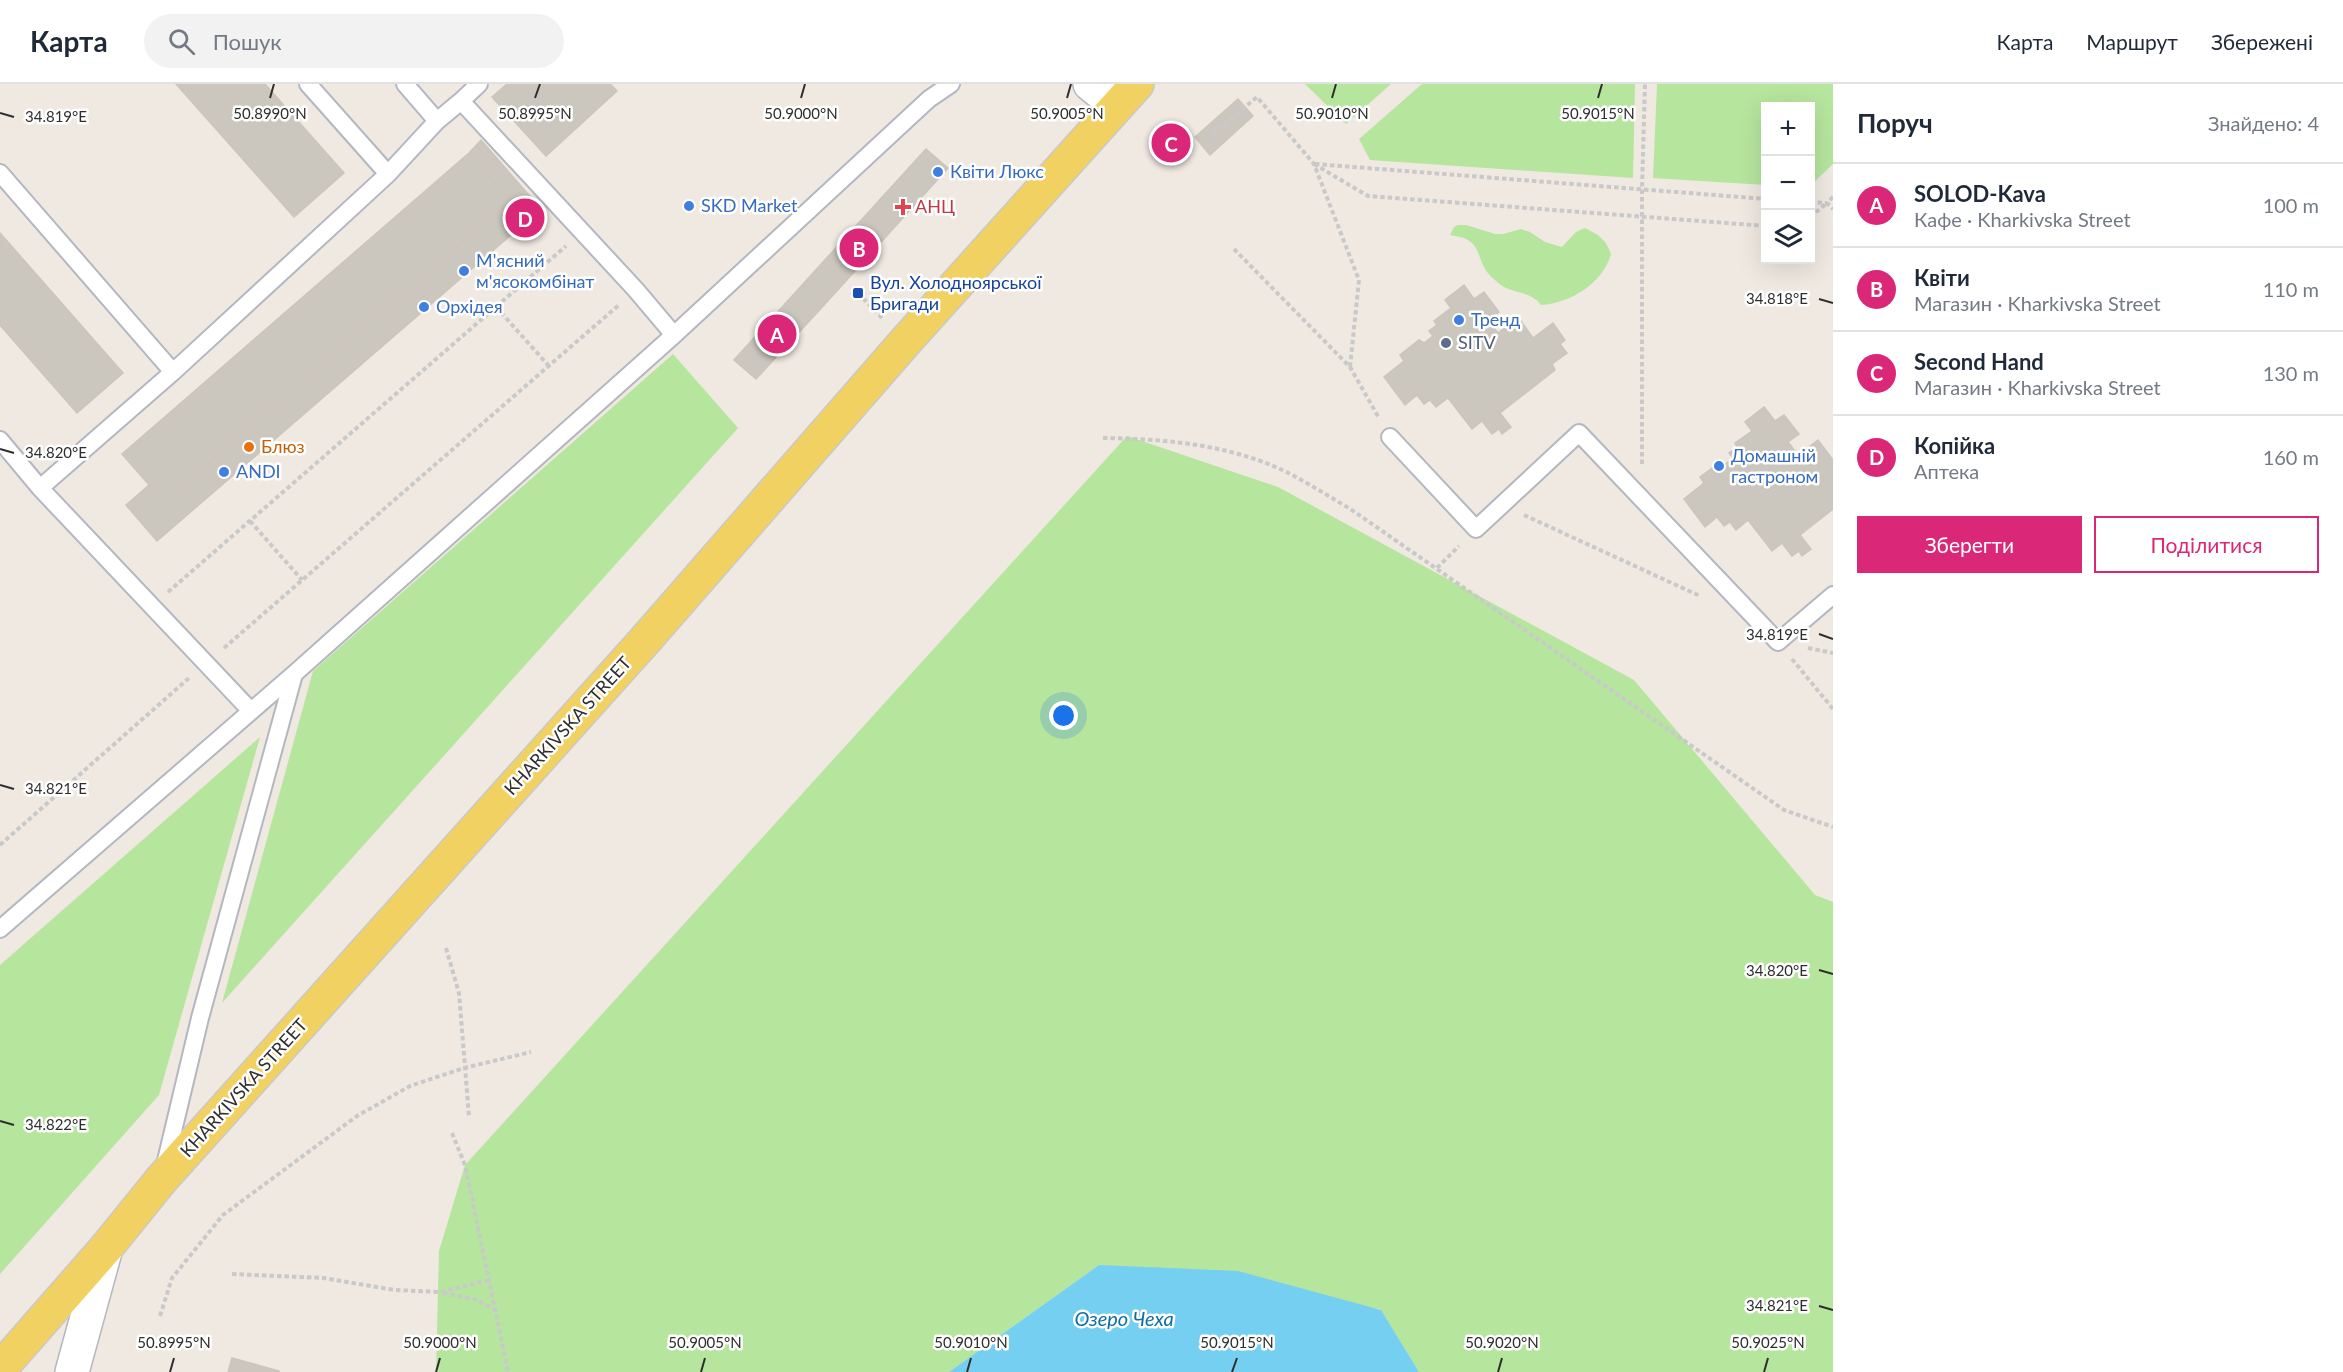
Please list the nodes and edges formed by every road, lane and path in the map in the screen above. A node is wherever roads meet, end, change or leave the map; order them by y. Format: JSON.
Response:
{"nodes":[{"id":1,"x":308,"y":84,"type":"edge"},
{"id":2,"x":405,"y":84,"type":"edge"},
{"id":3,"x":480,"y":84,"type":"edge"},
{"id":4,"x":951,"y":84,"type":"edge"},
{"id":5,"x":1090,"y":84,"type":"edge"},
{"id":6,"x":1645,"y":84,"type":"edge"},
{"id":7,"x":1126,"y":95,"type":"edge"},
{"id":8,"x":461,"y":101,"type":"junction"},
{"id":9,"x":437,"y":121,"type":"junction"},
{"id":10,"x":1213,"y":134,"type":"dead end"},
{"id":11,"x":1314,"y":164,"type":"junction"},
{"id":12,"x":0,"y":173,"type":"edge"},
{"id":13,"x":388,"y":174,"type":"junction"},
{"id":14,"x":1642,"y":189,"type":"junction"},
{"id":15,"x":1833,"y":197,"type":"edge"},
{"id":16,"x":1761,"y":199,"type":"edge"},
{"id":17,"x":1815,"y":202,"type":"edge"},
{"id":18,"x":1827,"y":203,"type":"junction"},
{"id":19,"x":1833,"y":209,"type":"edge"},
{"id":20,"x":1815,"y":213,"type":"edge"},
{"id":21,"x":1642,"y":216,"type":"junction"},
{"id":22,"x":1761,"y":226,"type":"edge"},
{"id":23,"x":583,"y":232,"type":"junction"},
{"id":24,"x":1234,"y":249,"type":"dead end"},
{"id":25,"x":636,"y":290,"type":"junction"},
{"id":26,"x":496,"y":307,"type":"junction"},
{"id":27,"x":674,"y":334,"type":"junction"},
{"id":28,"x":549,"y":366,"type":"junction"},
{"id":29,"x":1350,"y":367,"type":"junction"},
{"id":30,"x":173,"y":372,"type":"junction"},
{"id":31,"x":1390,"y":437,"type":"joint"},
{"id":32,"x":1103,"y":438,"type":"dead end"},
{"id":33,"x":0,"y":440,"type":"edge"},
{"id":34,"x":40,"y":488,"type":"junction"},
{"id":35,"x":1642,"y":499,"type":"junction"},
{"id":36,"x":1501,"y":505,"type":"junction"},
{"id":37,"x":250,"y":521,"type":"junction"},
{"id":38,"x":1476,"y":529,"type":"junction"},
{"id":39,"x":1437,"y":568,"type":"junction"},
{"id":40,"x":302,"y":580,"type":"junction"},
{"id":41,"x":1833,"y":595,"type":"edge"},
{"id":42,"x":1708,"y":600,"type":"dead end"},
{"id":43,"x":152,"y":606,"type":"junction"},
{"id":44,"x":1778,"y":642,"type":"junction"},
{"id":45,"x":206,"y":663,"type":"junction"},
{"id":46,"x":294,"y":674,"type":"junction"},
{"id":47,"x":1833,"y":709,"type":"edge"},
{"id":48,"x":251,"y":711,"type":"junction"},
{"id":49,"x":1833,"y":827,"type":"edge"},
{"id":50,"x":0,"y":844,"type":"edge"},
{"id":51,"x":0,"y":929,"type":"edge"},
{"id":52,"x":446,"y":948,"type":"dead end"},
{"id":53,"x":531,"y":1052,"type":"dead end"},
{"id":54,"x":464,"y":1068,"type":"junction"},
{"id":55,"x":469,"y":1116,"type":"dead end"},
{"id":56,"x":452,"y":1133,"type":"dead end"},
{"id":57,"x":161,"y":1180,"type":"junction"},
{"id":58,"x":106,"y":1248,"type":"junction"},
{"id":59,"x":232,"y":1274,"type":"dead end"},
{"id":60,"x":489,"y":1280,"type":"junction"},
{"id":61,"x":440,"y":1292,"type":"junction"},
{"id":62,"x":496,"y":1310,"type":"junction"},
{"id":63,"x":160,"y":1316,"type":"dead end"},
{"id":64,"x":0,"y":1369,"type":"edge"},
{"id":65,"x":72,"y":1372,"type":"edge"},
{"id":66,"x":507,"y":1372,"type":"edge"}],
"edges":[{"from":1,"to":13,"type":"lane"},
{"from":2,"to":9,"type":"lane"},
{"from":3,"to":8,"type":"lane"},
{"from":4,"to":27,"type":"lane"},
{"from":5,"to":7,"type":"street"},
{"from":6,"to":14,"type":"path"},
{"from":7,"to":57,"type":"main road","name":"KHARKIVSKA STREET"},
{"from":8,"to":9,"type":"lane"},
{"from":8,"to":23,"type":"lane"},
{"from":9,"to":13,"type":"lane"},
{"from":10,"to":11,"type":"path"},
{"from":11,"to":14,"type":"path"},
{"from":11,"to":21,"type":"path"},
{"from":11,"to":29,"type":"path"},
{"from":12,"to":30,"type":"lane"},
{"from":13,"to":30,"type":"lane"},
{"from":14,"to":16,"type":"path"},
{"from":14,"to":21,"type":"path"},
{"from":15,"to":18,"type":"path"},
{"from":17,"to":18,"type":"path"},
{"from":18,"to":19,"type":"path"},
{"from":18,"to":20,"type":"path"},
{"from":21,"to":22,"type":"path"},
{"from":21,"to":35,"type":"path"},
{"from":23,"to":25,"type":"lane"},
{"from":23,"to":26,"type":"path"},
{"from":24,"to":29,"type":"path"},
{"from":25,"to":27,"type":"lane"},
{"from":25,"to":28,"type":"path"},
{"from":26,"to":28,"type":"path"},
{"from":26,"to":37,"type":"path"},
{"from":27,"to":46,"type":"lane"},
{"from":28,"to":40,"type":"path"},
{"from":29,"to":31,"type":"path"},
{"from":30,"to":34,"type":"lane"},
{"from":31,"to":38,"type":"lane"},
{"from":32,"to":39,"type":"path"},
{"from":33,"to":34,"type":"lane"},
{"from":34,"to":43,"type":"lane"},
{"from":35,"to":36,"type":"lane"},
{"from":35,"to":44,"type":"lane"},
{"from":36,"to":38,"type":"lane"},
{"from":36,"to":42,"type":"path"},
{"from":37,"to":40,"type":"path"},
{"from":37,"to":43,"type":"path"},
{"from":38,"to":39,"type":"path"},
{"from":39,"to":49,"type":"path"},
{"from":40,"to":45,"type":"path"},
{"from":41,"to":44,"type":"lane"},
{"from":43,"to":45,"type":"lane"},
{"from":44,"to":47,"type":"path"},
{"from":45,"to":48,"type":"lane"},
{"from":45,"to":50,"type":"path"},
{"from":46,"to":48,"type":"lane"},
{"from":46,"to":57,"type":"lane"},
{"from":48,"to":51,"type":"lane"},
{"from":52,"to":54,"type":"path"},
{"from":53,"to":54,"type":"path"},
{"from":54,"to":55,"type":"path"},
{"from":54,"to":63,"type":"path"},
{"from":56,"to":60,"type":"path"},
{"from":57,"to":58,"type":"main road","name":"KHARKIVSKA STREET"},
{"from":58,"to":64,"type":"main road","name":"KHARKIVSKA STREET"},
{"from":58,"to":65,"type":"street"},
{"from":59,"to":61,"type":"path"},
{"from":60,"to":61,"type":"path"},
{"from":60,"to":62,"type":"path"},
{"from":61,"to":62,"type":"path"},
{"from":62,"to":66,"type":"path"}]}
